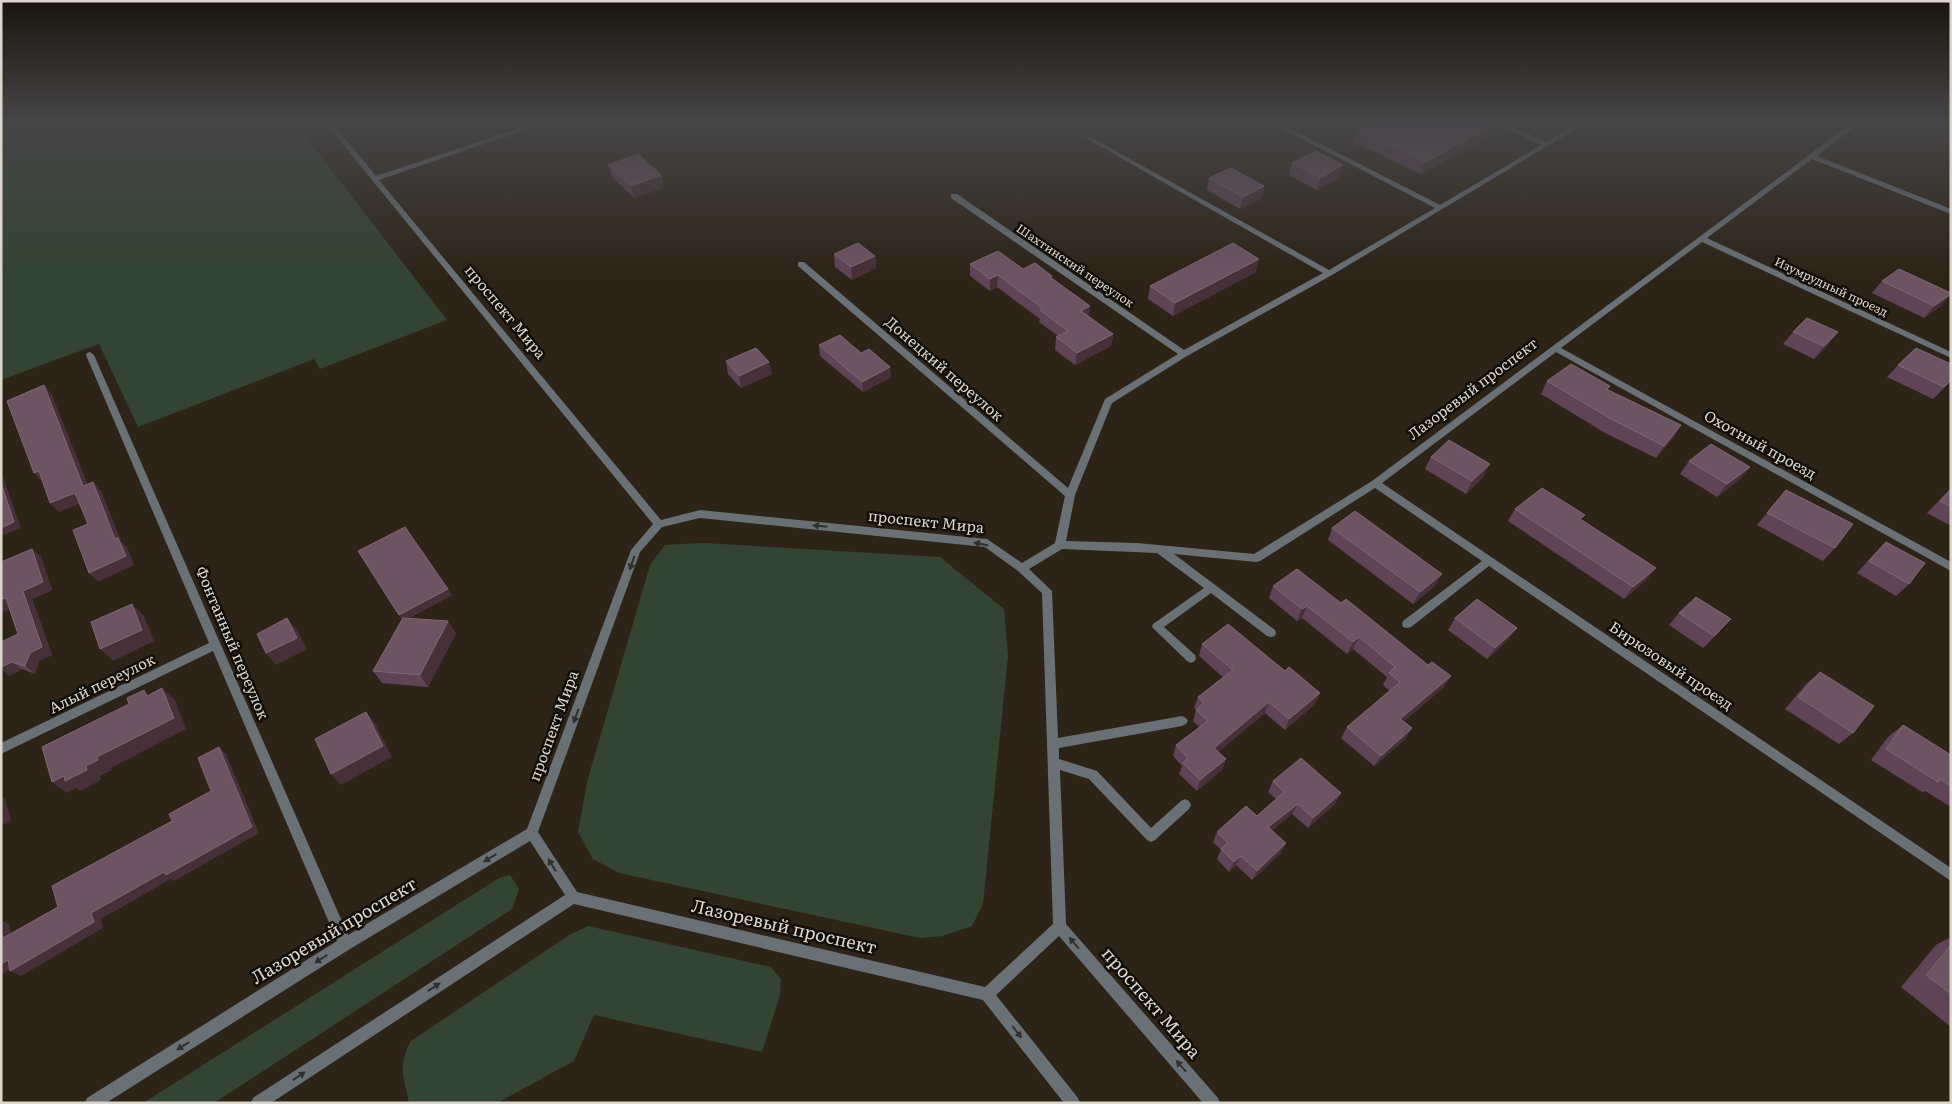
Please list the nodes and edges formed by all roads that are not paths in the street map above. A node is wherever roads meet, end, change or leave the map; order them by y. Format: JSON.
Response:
{"nodes":[{"id":1,"x":368,"y":172,"type":"edge"},
{"id":2,"x":396,"y":172,"type":"edge"},
{"id":3,"x":1149,"y":172,"type":"edge"},
{"id":4,"x":1369,"y":172,"type":"edge"},
{"id":5,"x":1500,"y":172,"type":"edge"},
{"id":6,"x":1791,"y":172,"type":"edge"},
{"id":7,"x":1850,"y":172,"type":"edge"},
{"id":8,"x":374,"y":179,"type":"junction"},
{"id":9,"x":954,"y":196,"type":"dead end"},
{"id":10,"x":1439,"y":207,"type":"junction"},
{"id":11,"x":1951,"y":212,"type":"edge"},
{"id":12,"x":1702,"y":239,"type":"junction"},
{"id":13,"x":801,"y":264,"type":"dead end"},
{"id":14,"x":1329,"y":273,"type":"junction"},
{"id":15,"x":1555,"y":348,"type":"junction"},
{"id":16,"x":1184,"y":354,"type":"junction"},
{"id":17,"x":90,"y":355,"type":"dead end"},
{"id":18,"x":1951,"y":355,"type":"edge"},
{"id":19,"x":1375,"y":483,"type":"junction"},
{"id":20,"x":1070,"y":495,"type":"junction"},
{"id":21,"x":659,"y":524,"type":"junction"},
{"id":22,"x":1060,"y":545,"type":"junction"},
{"id":23,"x":1160,"y":549,"type":"junction"},
{"id":24,"x":1489,"y":560,"type":"junction"},
{"id":25,"x":1951,"y":567,"type":"edge"},
{"id":26,"x":1022,"y":568,"type":"junction"},
{"id":27,"x":1211,"y":588,"type":"junction"},
{"id":28,"x":1407,"y":624,"type":"dead end"},
{"id":29,"x":1271,"y":633,"type":"dead end"},
{"id":30,"x":216,"y":645,"type":"junction"},
{"id":31,"x":1191,"y":658,"type":"dead end"},
{"id":32,"x":1182,"y":721,"type":"dead end"},
{"id":33,"x":1053,"y":744,"type":"junction"},
{"id":34,"x":1,"y":749,"type":"edge"},
{"id":35,"x":1054,"y":763,"type":"junction"},
{"id":36,"x":1185,"y":805,"type":"dead end"},
{"id":37,"x":532,"y":833,"type":"junction"},
{"id":38,"x":1951,"y":875,"type":"edge"},
{"id":39,"x":572,"y":897,"type":"junction"},
{"id":40,"x":1060,"y":928,"type":"junction"},
{"id":41,"x":346,"y":944,"type":"junction"},
{"id":42,"x":987,"y":994,"type":"junction"},
{"id":43,"x":92,"y":1103,"type":"edge"},
{"id":44,"x":258,"y":1103,"type":"edge"},
{"id":45,"x":1073,"y":1103,"type":"edge"},
{"id":46,"x":1213,"y":1103,"type":"edge"}],
"edges":[{"from":1,"to":8,"type":"street","name":"проспект Мира"},
{"from":2,"to":8,"type":"street"},
{"from":3,"to":14,"type":"street"},
{"from":4,"to":10,"type":"street"},
{"from":5,"to":10,"type":"street"},
{"from":6,"to":12,"type":"street","name":"Лазоревый проспект"},
{"from":7,"to":11,"type":"street"},
{"from":8,"to":21,"type":"street","name":"проспект Мира"},
{"from":9,"to":16,"type":"street","name":"Шахтинский переулок"},
{"from":10,"to":14,"type":"street"},
{"from":12,"to":15,"type":"street","name":"Лазоревый проспект"},
{"from":12,"to":18,"type":"street","name":"Изумрудный проезд"},
{"from":13,"to":20,"type":"street","name":"Донецкий переулок"},
{"from":14,"to":16,"type":"street"},
{"from":15,"to":19,"type":"street","name":"Лазоревый проспект"},
{"from":15,"to":25,"type":"street","name":"Охотный проезд"},
{"from":16,"to":20,"type":"street"},
{"from":17,"to":30,"type":"street","name":"Фонтанный переулок"},
{"from":19,"to":23,"type":"street","name":"Лазоревый проспект"},
{"from":19,"to":24,"type":"street","name":"Бирюзовый проезд"},
{"from":20,"to":22,"type":"street"},
{"from":26,"to":21,"type":"street","name":"проспект Мира","one_way":true},
{"from":21,"to":37,"type":"street","name":"проспект Мира","one_way":true},
{"from":22,"to":23,"type":"street","name":"Лазоревый проспект"},
{"from":22,"to":26,"type":"street"},
{"from":23,"to":27,"type":"street"},
{"from":24,"to":28,"type":"street"},
{"from":24,"to":38,"type":"street","name":"Бирюзовый проезд"},
{"from":26,"to":33,"type":"street","name":"проспект Мира"},
{"from":27,"to":29,"type":"street"},
{"from":27,"to":31,"type":"street"},
{"from":30,"to":34,"type":"street","name":"Алый переулок"},
{"from":30,"to":41,"type":"street","name":"Фонтанный переулок"},
{"from":32,"to":33,"type":"street"},
{"from":33,"to":35,"type":"street","name":"проспект Мира"},
{"from":35,"to":36,"type":"street"},
{"from":35,"to":40,"type":"street","name":"проспект Мира"},
{"from":39,"to":37,"type":"street","one_way":true},
{"from":37,"to":41,"type":"street","name":"Лазоревый проспект","one_way":true},
{"from":39,"to":42,"type":"street","name":"Лазоревый проспект"},
{"from":44,"to":39,"type":"street","one_way":true},
{"from":40,"to":42,"type":"street"},
{"from":46,"to":40,"type":"street","name":"проспект Мира","one_way":true},
{"from":41,"to":43,"type":"street","name":"Лазоревый проспект","one_way":true},
{"from":42,"to":45,"type":"street","one_way":true}]}
